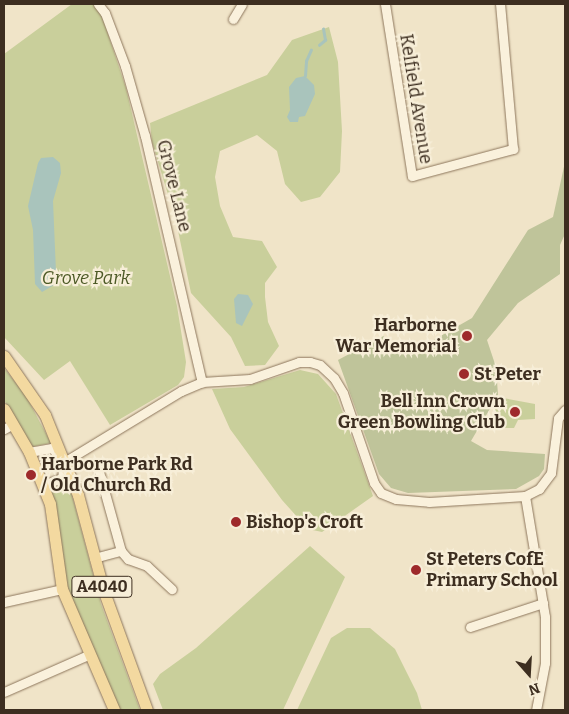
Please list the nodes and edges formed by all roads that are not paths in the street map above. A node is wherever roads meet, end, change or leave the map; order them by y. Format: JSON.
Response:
{"nodes":[{"id":1,"x":98,"y":4,"type":"edge"},
{"id":2,"x":242,"y":4,"type":"edge"},
{"id":3,"x":385,"y":4,"type":"edge"},
{"id":4,"x":500,"y":4,"type":"edge"},
{"id":5,"x":233,"y":19,"type":"dead end"},
{"id":6,"x":4,"y":356,"type":"edge"},
{"id":7,"x":202,"y":382,"type":"junction"},
{"id":8,"x":4,"y":409,"type":"edge"},
{"id":9,"x":565,"y":410,"type":"edge"},
{"id":10,"x":8,"y":427,"type":"edge"},
{"id":11,"x":29,"y":452,"type":"junction"},
{"id":12,"x":64,"y":462,"type":"junction"},
{"id":13,"x":98,"y":468,"type":"dead end"},
{"id":14,"x":44,"y":485,"type":"junction"},
{"id":15,"x":525,"y":496,"type":"junction"},
{"id":16,"x":121,"y":551,"type":"junction"},
{"id":17,"x":94,"y":558,"type":"junction"},
{"id":18,"x":62,"y":589,"type":"junction"},
{"id":19,"x":172,"y":589,"type":"dead end"},
{"id":20,"x":4,"y":602,"type":"edge"},
{"id":21,"x":543,"y":603,"type":"junction"},
{"id":22,"x":470,"y":627,"type":"dead end"},
{"id":23,"x":90,"y":654,"type":"junction"},
{"id":24,"x":4,"y":692,"type":"edge"},
{"id":25,"x":114,"y":710,"type":"edge"},
{"id":26,"x":147,"y":710,"type":"edge"},
{"id":27,"x":536,"y":710,"type":"edge"}],
"edges":[{"from":1,"to":7,"type":"street","name":"Grove Lane"},
{"from":2,"to":5,"type":"street"},
{"from":3,"to":4,"type":"street","name":"Kelfield Avenue"},
{"from":6,"to":12,"type":"main road","number":"A4040"},
{"from":7,"to":12,"type":"street"},
{"from":7,"to":15,"type":"street"},
{"from":8,"to":10,"type":"main road","number":"A4040"},
{"from":9,"to":15,"type":"street"},
{"from":10,"to":11,"type":"main road","number":"A4040"},
{"from":11,"to":12,"type":"street"},
{"from":11,"to":14,"type":"main road","number":"A4040"},
{"from":12,"to":14,"type":"street"},
{"from":12,"to":17,"type":"main road","number":"A4040"},
{"from":13,"to":16,"type":"street"},
{"from":14,"to":18,"type":"main road","number":"A4040"},
{"from":15,"to":21,"type":"street"},
{"from":16,"to":17,"type":"street"},
{"from":16,"to":19,"type":"street"},
{"from":17,"to":26,"type":"main road","number":"A4040"},
{"from":18,"to":20,"type":"street"},
{"from":18,"to":23,"type":"main road","number":"A4040"},
{"from":21,"to":22,"type":"street"},
{"from":21,"to":27,"type":"street"},
{"from":23,"to":24,"type":"street"},
{"from":23,"to":25,"type":"main road","number":"A4040"}]}
